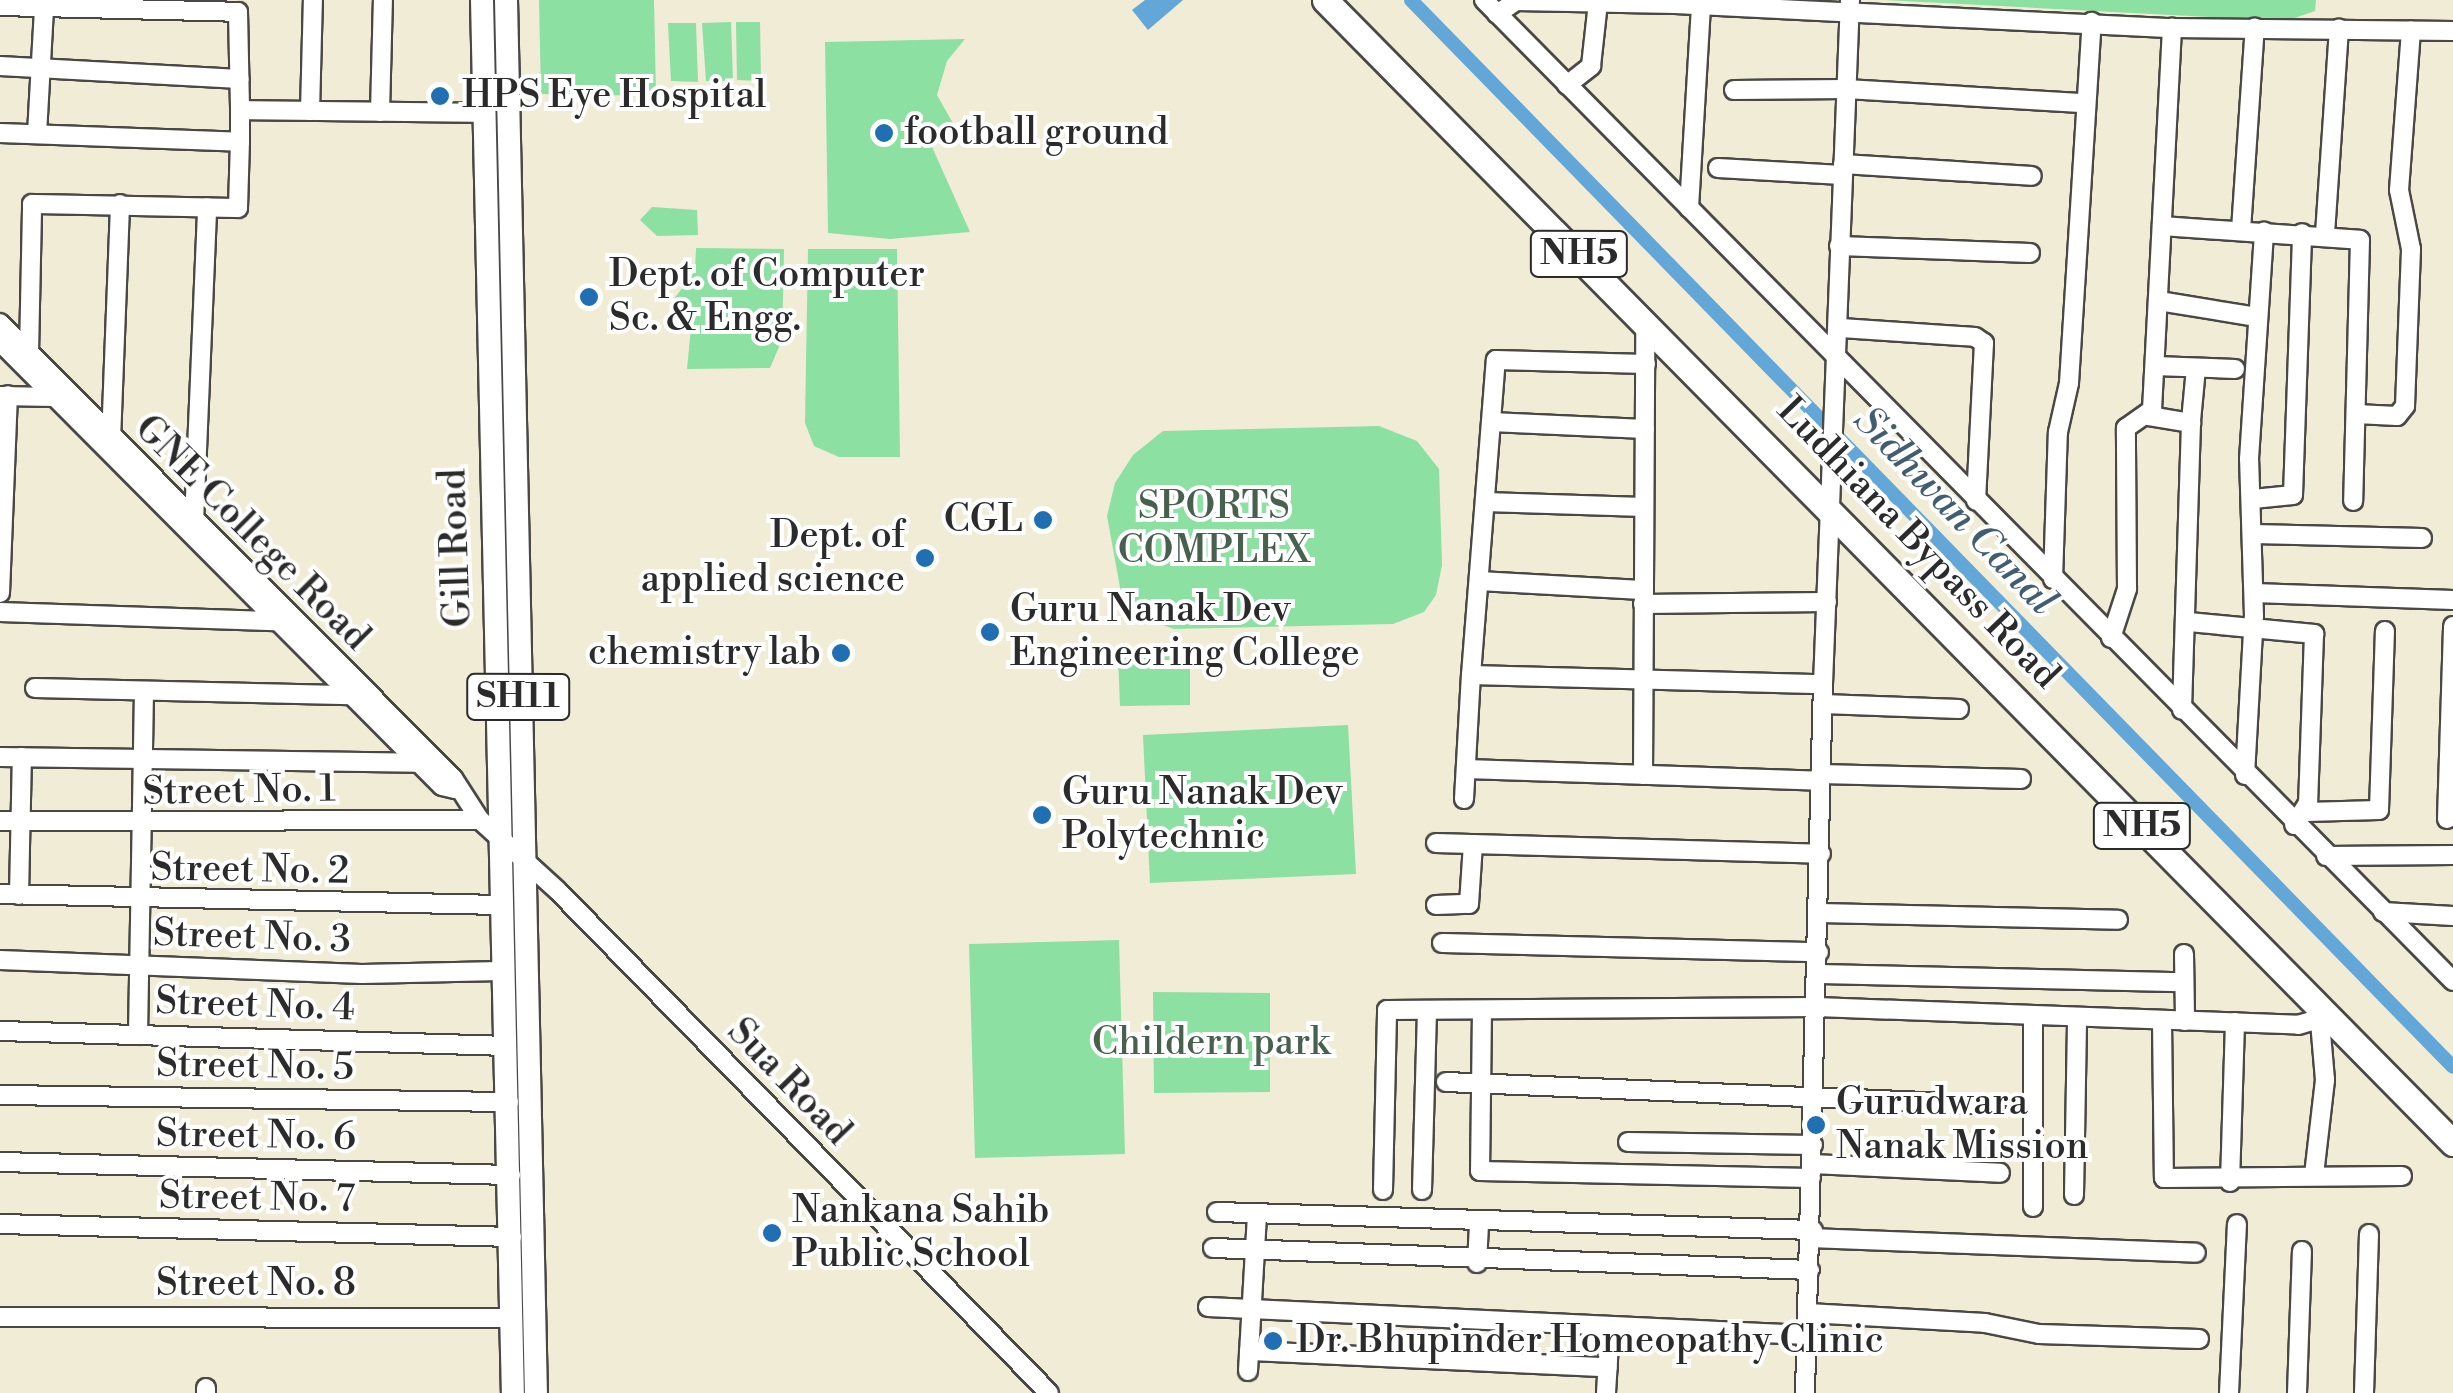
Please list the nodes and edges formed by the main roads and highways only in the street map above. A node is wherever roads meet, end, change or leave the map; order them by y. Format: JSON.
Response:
{"nodes":[{"id":1,"x":482,"y":0,"type":"edge"},
{"id":2,"x":506,"y":0,"type":"edge"},
{"id":3,"x":1325,"y":0,"type":"edge"},
{"id":4,"x":1348,"y":0,"type":"edge"},
{"id":5,"x":1833,"y":490,"type":"junction"},
{"id":6,"x":2453,"y":1120,"type":"edge"},
{"id":7,"x":2453,"y":1143,"type":"edge"},
{"id":8,"x":513,"y":1393,"type":"edge"},
{"id":9,"x":536,"y":1393,"type":"edge"}],
"edges":[{"from":1,"to":8,"type":"main road","name":"Gill Road","number":"SH11"},
{"from":2,"to":9,"type":"main road","name":"Gill Road","number":"SH11"},
{"from":3,"to":5,"type":"highway","name":"Ludhiana Bypass Road","number":"NH5"},
{"from":4,"to":5,"type":"highway","name":"Ludhiana Bypass Road","number":"NH5"},
{"from":5,"to":6,"type":"highway","name":"Ludhiana Bypass Road","number":"NH5"},
{"from":5,"to":7,"type":"highway","name":"Ludhiana Bypass Road","number":"NH5"}]}
